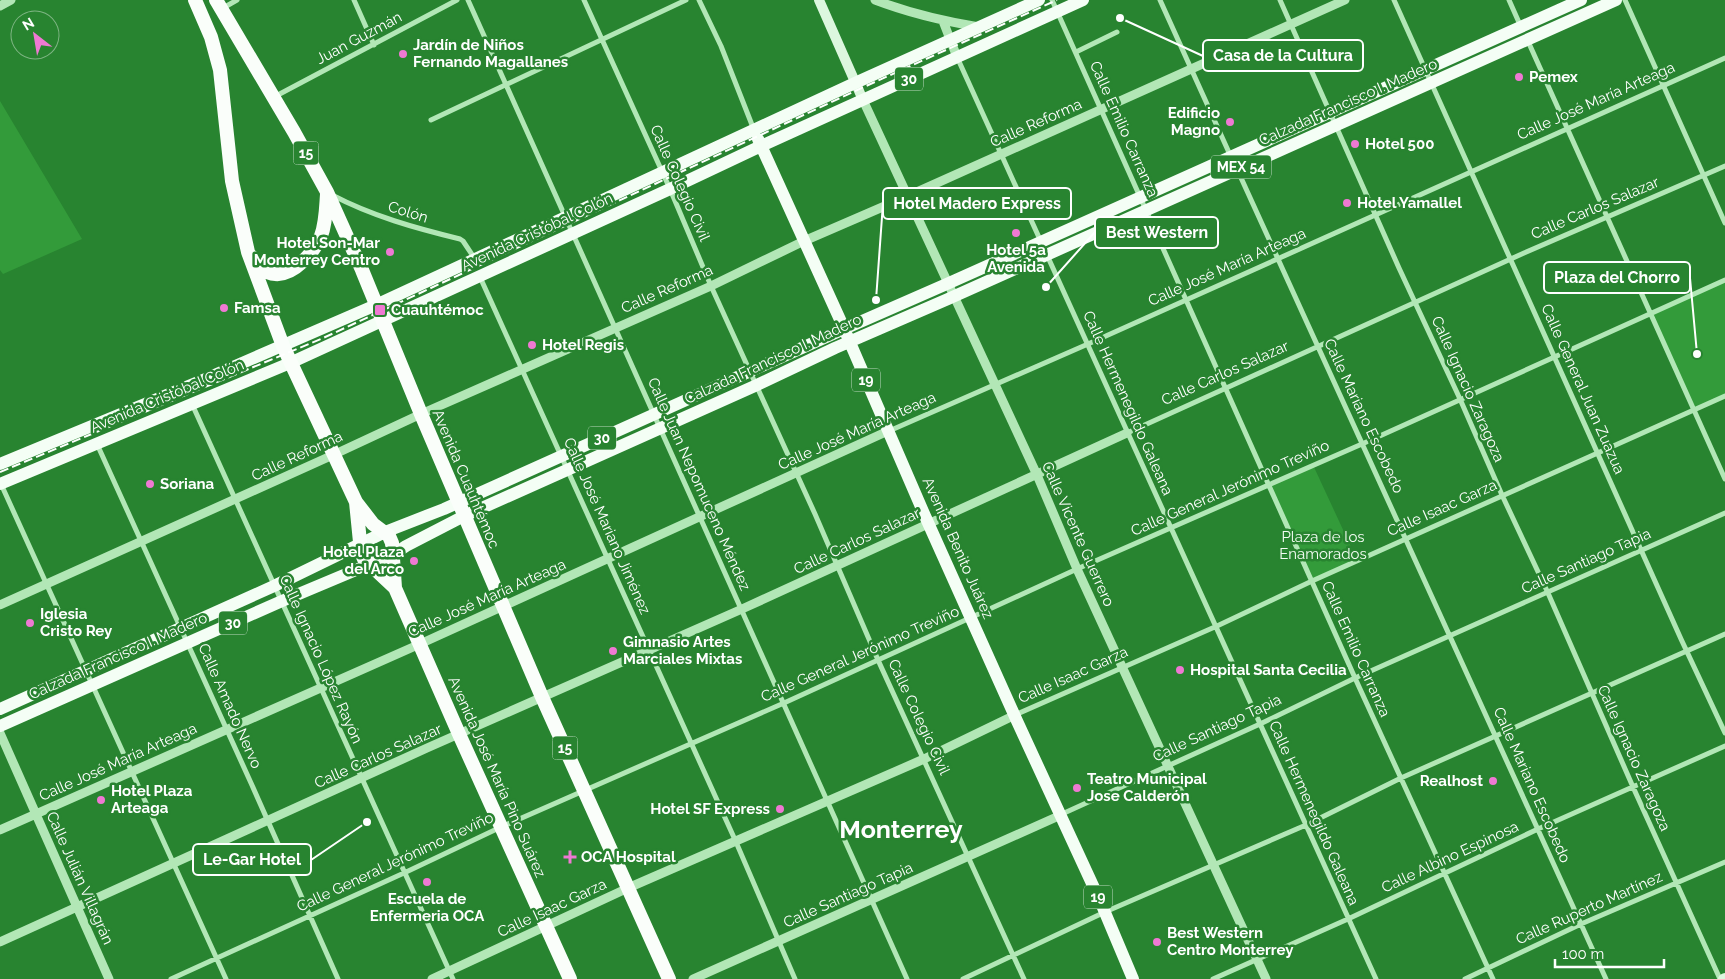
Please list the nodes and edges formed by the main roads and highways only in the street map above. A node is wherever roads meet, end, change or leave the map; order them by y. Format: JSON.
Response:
{"nodes":[{"id":1,"x":195,"y":0,"type":"edge"},
{"id":2,"x":819,"y":0,"type":"edge"},
{"id":3,"x":1040,"y":0,"type":"edge"},
{"id":4,"x":1083,"y":0,"type":"edge"},
{"id":5,"x":1581,"y":0,"type":"edge"},
{"id":6,"x":1616,"y":0,"type":"edge"},
{"id":7,"x":219,"y":5,"type":"edge"},
{"id":8,"x":1055,"y":6,"type":"edge"},
{"id":9,"x":855,"y":83,"type":"junction"},
{"id":10,"x":863,"y":100,"type":"junction"},
{"id":11,"x":754,"y":130,"type":"junction"},
{"id":12,"x":761,"y":146,"type":"junction"},
{"id":13,"x":327,"y":192,"type":"junction"},
{"id":14,"x":248,"y":252,"type":"junction"},
{"id":15,"x":376,"y":305,"type":"junction"},
{"id":16,"x":383,"y":320,"type":"junction"},
{"id":17,"x":844,"y":329,"type":"junction"},
{"id":18,"x":849,"y":342,"type":"junction"},
{"id":19,"x":282,"y":346,"type":"junction"},
{"id":20,"x":290,"y":363,"type":"junction"},
{"id":21,"x":0,"y":464,"type":"edge"},
{"id":22,"x":0,"y":484,"type":"edge"},
{"id":23,"x":356,"y":502,"type":"junction"},
{"id":24,"x":458,"y":502,"type":"junction"},
{"id":25,"x":464,"y":516,"type":"junction"},
{"id":26,"x":385,"y":532,"type":"junction"},
{"id":27,"x":359,"y":543,"type":"junction"},
{"id":28,"x":394,"y":554,"type":"junction"},
{"id":29,"x":370,"y":565,"type":"junction"},
{"id":30,"x":395,"y":588,"type":"junction"},
{"id":31,"x":0,"y":709,"type":"edge"},
{"id":32,"x":0,"y":726,"type":"edge"},
{"id":33,"x":570,"y":979,"type":"edge"},
{"id":34,"x":669,"y":979,"type":"edge"},
{"id":35,"x":1133,"y":979,"type":"edge"}],
"edges":[{"from":1,"to":14,"type":"highway","name":"Avenida José María Pino Suárez"},
{"from":2,"to":9,"type":"main road"},
{"from":3,"to":9,"type":"main road","name":"Avenida Cristóbal Colón","number":"30"},
{"from":4,"to":8,"type":"main road","name":"Avenida Cristóbal Colón","number":"30"},
{"from":5,"to":17,"type":"main road","name":"Calzada Francisco I. Madero","number":"MEX 54"},
{"from":6,"to":18,"type":"main road","name":"Calzada Francisco I. Madero","number":"MEX 54"},
{"from":7,"to":13,"type":"highway","name":"Avenida Cuauhtémoc","number":"15"},
{"from":8,"to":10,"type":"main road","name":"Avenida Cristóbal Colón","number":"30"},
{"from":9,"to":10,"type":"main road"},
{"from":9,"to":11,"type":"main road","name":"Avenida Cristóbal Colón","number":"30"},
{"from":10,"to":12,"type":"main road","name":"Avenida Cristóbal Colón","number":"30"},
{"from":11,"to":12,"type":"main road","name":"Avenida Benito Juárez","number":"19"},
{"from":11,"to":15,"type":"main road","name":"Avenida Cristóbal Colón","number":"30"},
{"from":12,"to":16,"type":"main road","name":"Avenida Cristóbal Colón","number":"30"},
{"from":12,"to":17,"type":"main road","name":"Avenida Benito Juárez","number":"19"},
{"from":13,"to":14,"type":"highway"},
{"from":13,"to":15,"type":"highway","name":"Avenida Cuauhtémoc","number":"15"},
{"from":14,"to":19,"type":"highway","name":"Avenida José María Pino Suárez"},
{"from":15,"to":16,"type":"highway","name":"Avenida Cuauhtémoc","number":"15"},
{"from":15,"to":19,"type":"main road","name":"Avenida Cristóbal Colón","number":"30"},
{"from":16,"to":20,"type":"main road","name":"Avenida Cristóbal Colón","number":"30"},
{"from":16,"to":24,"type":"highway","name":"Avenida Cuauhtémoc","number":"15"},
{"from":17,"to":18,"type":"main road","name":"Avenida Benito Juárez","number":"19"},
{"from":17,"to":24,"type":"main road","name":"Calzada Francisco I. Madero","number":"30"},
{"from":18,"to":25,"type":"main road","name":"Calzada Francisco I. Madero","number":"30"},
{"from":18,"to":35,"type":"main road","name":"Avenida Benito Juárez","number":"19"},
{"from":19,"to":20,"type":"highway","name":"Avenida José María Pino Suárez"},
{"from":19,"to":21,"type":"main road","name":"Avenida Cristóbal Colón","number":"30"},
{"from":20,"to":22,"type":"main road","name":"Avenida Cristóbal Colón","number":"30"},
{"from":20,"to":23,"type":"highway","name":"Avenida José María Pino Suárez"},
{"from":23,"to":26,"type":"highway","name":"Avenida José María Pino Suárez"},
{"from":23,"to":27,"type":"highway","name":"Avenida José María Pino Suárez"},
{"from":24,"to":25,"type":"highway","name":"Avenida Cuauhtémoc","number":"15"},
{"from":24,"to":26,"type":"main road","name":"Calzada Francisco I. Madero","number":"30"},
{"from":25,"to":28,"type":"main road","name":"Calzada Francisco I. Madero","number":"30"},
{"from":25,"to":34,"type":"highway","name":"Avenida Cuauhtémoc","number":"15"},
{"from":26,"to":27,"type":"main road","name":"Calzada Francisco I. Madero","number":"30"},
{"from":26,"to":28,"type":"highway","name":"Avenida José María Pino Suárez"},
{"from":27,"to":29,"type":"highway","name":"Avenida José María Pino Suárez"},
{"from":27,"to":31,"type":"main road","name":"Calzada Francisco I. Madero","number":"30"},
{"from":28,"to":29,"type":"main road","name":"Calzada Francisco I. Madero","number":"30"},
{"from":28,"to":30,"type":"highway","name":"Avenida José María Pino Suárez"},
{"from":29,"to":30,"type":"highway","name":"Avenida José María Pino Suárez"},
{"from":29,"to":32,"type":"main road","name":"Calzada Francisco I. Madero","number":"30"},
{"from":30,"to":33,"type":"highway","name":"Avenida José María Pino Suárez"}]}
